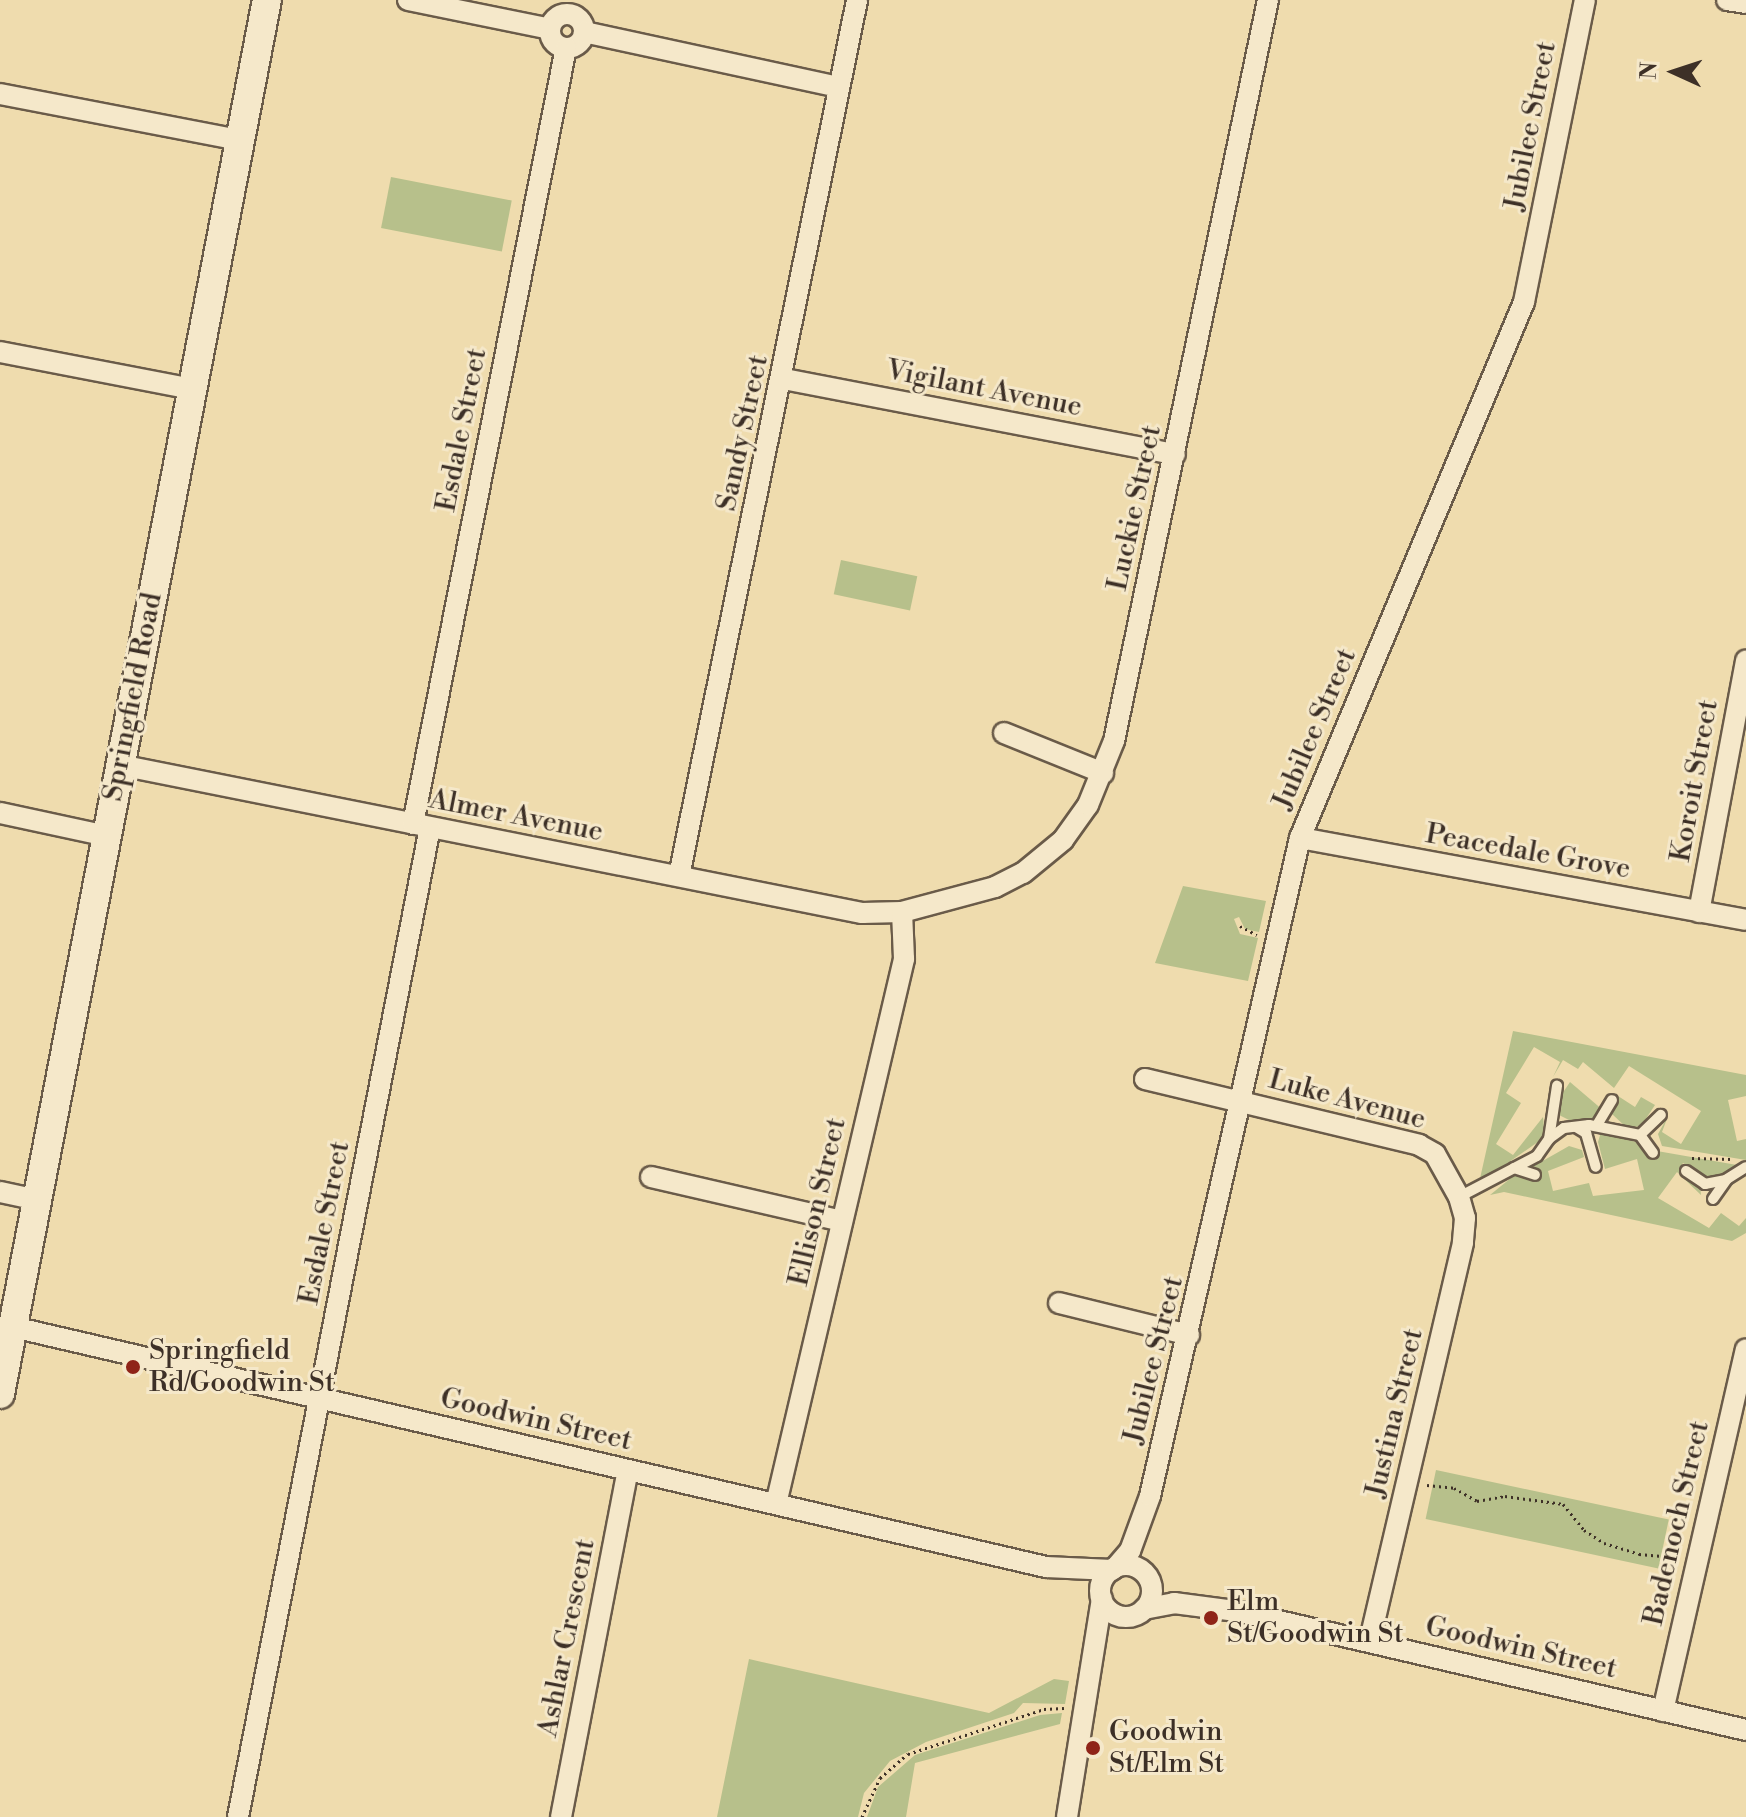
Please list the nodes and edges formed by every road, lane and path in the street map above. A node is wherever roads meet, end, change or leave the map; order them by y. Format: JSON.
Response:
{"nodes":[{"id":1,"x":267,"y":0,"type":"edge"},
{"id":2,"x":408,"y":0,"type":"edge"},
{"id":3,"x":857,"y":0,"type":"edge"},
{"id":4,"x":1268,"y":0,"type":"edge"},
{"id":5,"x":1585,"y":0,"type":"edge"},
{"id":6,"x":1727,"y":0,"type":"edge"},
{"id":7,"x":1746,"y":3,"type":"edge"},
{"id":8,"x":570,"y":7,"type":"edge"},
{"id":9,"x":550,"y":29,"type":"junction"},
{"id":10,"x":584,"y":32,"type":"junction"},
{"id":11,"x":566,"y":48,"type":"junction"},
{"id":12,"x":839,"y":87,"type":"junction"},
{"id":13,"x":0,"y":94,"type":"edge"},
{"id":14,"x":240,"y":140,"type":"junction"},
{"id":15,"x":0,"y":352,"type":"edge"},
{"id":16,"x":784,"y":379,"type":"junction"},
{"id":17,"x":193,"y":389,"type":"junction"},
{"id":18,"x":1175,"y":454,"type":"junction"},
{"id":19,"x":1746,"y":660,"type":"edge"},
{"id":20,"x":1004,"y":733,"type":"dead end"},
{"id":21,"x":120,"y":765,"type":"junction"},
{"id":22,"x":1103,"y":773,"type":"junction"},
{"id":23,"x":0,"y":813,"type":"edge"},
{"id":24,"x":422,"y":826,"type":"junction"},
{"id":25,"x":107,"y":836,"type":"junction"},
{"id":26,"x":1300,"y":838,"type":"junction"},
{"id":27,"x":679,"y":876,"type":"junction"},
{"id":28,"x":902,"y":912,"type":"junction"},
{"id":29,"x":1699,"y":912,"type":"junction"},
{"id":30,"x":1746,"y":920,"type":"edge"},
{"id":31,"x":1240,"y":926,"type":"dead end"},
{"id":32,"x":1260,"y":936,"type":"dead end"},
{"id":33,"x":1145,"y":1079,"type":"dead end"},
{"id":34,"x":1557,"y":1086,"type":"dead end"},
{"id":35,"x":1612,"y":1100,"type":"dead end"},
{"id":36,"x":1244,"y":1101,"type":"junction"},
{"id":37,"x":1661,"y":1115,"type":"dead end"},
{"id":38,"x":1597,"y":1125,"type":"junction"},
{"id":39,"x":1574,"y":1126,"type":"junction"},
{"id":40,"x":1640,"y":1135,"type":"junction"},
{"id":41,"x":1549,"y":1139,"type":"junction"},
{"id":42,"x":1653,"y":1153,"type":"dead end"},
{"id":43,"x":1686,"y":1157,"type":"dead end"},
{"id":44,"x":1596,"y":1167,"type":"dead end"},
{"id":45,"x":1746,"y":1167,"type":"edge"},
{"id":46,"x":1512,"y":1168,"type":"junction"},
{"id":47,"x":1686,"y":1171,"type":"dead end"},
{"id":48,"x":1535,"y":1175,"type":"dead end"},
{"id":49,"x":651,"y":1177,"type":"dead end"},
{"id":50,"x":1727,"y":1179,"type":"junction"},
{"id":51,"x":0,"y":1192,"type":"edge"},
{"id":52,"x":1459,"y":1197,"type":"junction"},
{"id":53,"x":1713,"y":1199,"type":"dead end"},
{"id":54,"x":37,"y":1200,"type":"junction"},
{"id":55,"x":842,"y":1221,"type":"junction"},
{"id":56,"x":1059,"y":1303,"type":"dead end"},
{"id":57,"x":13,"y":1327,"type":"junction"},
{"id":58,"x":1189,"y":1335,"type":"junction"},
{"id":59,"x":1746,"y":1349,"type":"edge"},
{"id":60,"x":0,"y":1394,"type":"edge"},
{"id":61,"x":319,"y":1398,"type":"junction"},
{"id":62,"x":628,"y":1470,"type":"junction"},
{"id":63,"x":1427,"y":1485,"type":"dead end"},
{"id":64,"x":1150,"y":1496,"type":"junction"},
{"id":65,"x":776,"y":1504,"type":"junction"},
{"id":66,"x":1671,"y":1557,"type":"dead end"},
{"id":67,"x":1046,"y":1567,"type":"junction"},
{"id":68,"x":1114,"y":1569,"type":"junction"},
{"id":69,"x":1148,"y":1579,"type":"junction"},
{"id":70,"x":1101,"y":1597,"type":"junction"},
{"id":71,"x":1236,"y":1611,"type":"junction"},
{"id":72,"x":1138,"y":1612,"type":"junction"},
{"id":73,"x":1370,"y":1641,"type":"junction"},
{"id":74,"x":1087,"y":1709,"type":"junction"},
{"id":75,"x":1663,"y":1711,"type":"junction"},
{"id":76,"x":1746,"y":1730,"type":"edge"},
{"id":77,"x":238,"y":1817,"type":"edge"},
{"id":78,"x":561,"y":1817,"type":"edge"},
{"id":79,"x":862,"y":1817,"type":"edge"},
{"id":80,"x":1067,"y":1817,"type":"edge"}],
"edges":[{"from":1,"to":14,"type":"main road","name":"Springfield Road"},
{"from":2,"to":9,"type":"street"},
{"from":3,"to":12,"type":"street","name":"Sandy Street"},
{"from":4,"to":18,"type":"street","name":"Luckie Street"},
{"from":5,"to":26,"type":"street","name":"Jubilee Street"},
{"from":6,"to":7,"type":"street"},
{"from":8,"to":9,"type":"street"},
{"from":8,"to":10,"type":"street"},
{"from":9,"to":11,"type":"street"},
{"from":10,"to":11,"type":"street"},
{"from":10,"to":12,"type":"street"},
{"from":11,"to":24,"type":"street","name":"Esdale Street"},
{"from":12,"to":16,"type":"street","name":"Sandy Street"},
{"from":13,"to":14,"type":"street"},
{"from":14,"to":17,"type":"main road","name":"Springfield Road"},
{"from":15,"to":17,"type":"street"},
{"from":16,"to":18,"type":"street","name":"Vigilant Avenue"},
{"from":16,"to":27,"type":"street","name":"Sandy Street"},
{"from":17,"to":21,"type":"main road","name":"Springfield Road"},
{"from":18,"to":22,"type":"street","name":"Luckie Street"},
{"from":19,"to":29,"type":"street","name":"Koroit Street"},
{"from":20,"to":22,"type":"street"},
{"from":21,"to":24,"type":"street","name":"Almer Avenue"},
{"from":21,"to":25,"type":"main road","name":"Springfield Road"},
{"from":22,"to":28,"type":"street","name":"Luckie Street"},
{"from":23,"to":25,"type":"street"},
{"from":24,"to":27,"type":"street","name":"Almer Avenue"},
{"from":24,"to":61,"type":"street","name":"Esdale Street"},
{"from":25,"to":54,"type":"main road","name":"Springfield Road"},
{"from":26,"to":29,"type":"street","name":"Peacedale Grove"},
{"from":26,"to":36,"type":"street","name":"Jubilee Street"},
{"from":27,"to":28,"type":"street","name":"Almer Avenue"},
{"from":28,"to":55,"type":"street","name":"Ellison Street"},
{"from":29,"to":30,"type":"street","name":"Peacedale Grove"},
{"from":31,"to":32,"type":"path"},
{"from":33,"to":36,"type":"street","name":"Luke Avenue"},
{"from":34,"to":41,"type":"lane"},
{"from":35,"to":38,"type":"lane"},
{"from":36,"to":52,"type":"street","name":"Luke Avenue"},
{"from":36,"to":58,"type":"street","name":"Jubilee Street"},
{"from":37,"to":40,"type":"lane"},
{"from":38,"to":39,"type":"lane"},
{"from":38,"to":40,"type":"lane"},
{"from":39,"to":41,"type":"lane"},
{"from":39,"to":44,"type":"lane"},
{"from":40,"to":42,"type":"lane"},
{"from":41,"to":46,"type":"lane"},
{"from":43,"to":45,"type":"path"},
{"from":45,"to":50,"type":"lane"},
{"from":46,"to":48,"type":"lane"},
{"from":46,"to":52,"type":"lane"},
{"from":47,"to":50,"type":"lane"},
{"from":49,"to":55,"type":"street"},
{"from":50,"to":53,"type":"lane"},
{"from":51,"to":54,"type":"street"},
{"from":52,"to":73,"type":"street","name":"Justina Street"},
{"from":54,"to":57,"type":"main road","name":"Springfield Road"},
{"from":55,"to":65,"type":"street","name":"Ellison Street"},
{"from":56,"to":58,"type":"street"},
{"from":57,"to":60,"type":"main road","name":"Springfield Road"},
{"from":57,"to":61,"type":"street","name":"Goodwin Street"},
{"from":58,"to":64,"type":"street","name":"Jubilee Street"},
{"from":59,"to":75,"type":"street","name":"Badenoch Street"},
{"from":61,"to":62,"type":"street","name":"Goodwin Street"},
{"from":61,"to":77,"type":"street","name":"Esdale Street"},
{"from":62,"to":65,"type":"street","name":"Goodwin Street"},
{"from":62,"to":78,"type":"street","name":"Ashlar Crescent"},
{"from":63,"to":66,"type":"path"},
{"from":64,"to":68,"type":"street","name":"Jubilee Street"},
{"from":64,"to":69,"type":"street","name":"Jubilee Street"},
{"from":65,"to":67,"type":"street","name":"Goodwin Street"},
{"from":67,"to":68,"type":"street","name":"Goodwin Street"},
{"from":67,"to":70,"type":"street","name":"Goodwin Street"},
{"from":68,"to":69,"type":"street"},
{"from":68,"to":70,"type":"street"},
{"from":69,"to":71,"type":"street","name":"Goodwin Street"},
{"from":69,"to":72,"type":"street"},
{"from":70,"to":72,"type":"street"},
{"from":70,"to":74,"type":"street"},
{"from":71,"to":72,"type":"street","name":"Goodwin Street"},
{"from":71,"to":73,"type":"street","name":"Goodwin Street"},
{"from":72,"to":74,"type":"street"},
{"from":73,"to":75,"type":"street","name":"Goodwin Street"},
{"from":74,"to":79,"type":"path"},
{"from":74,"to":80,"type":"street"},
{"from":75,"to":76,"type":"street","name":"Goodwin Street"}]}
